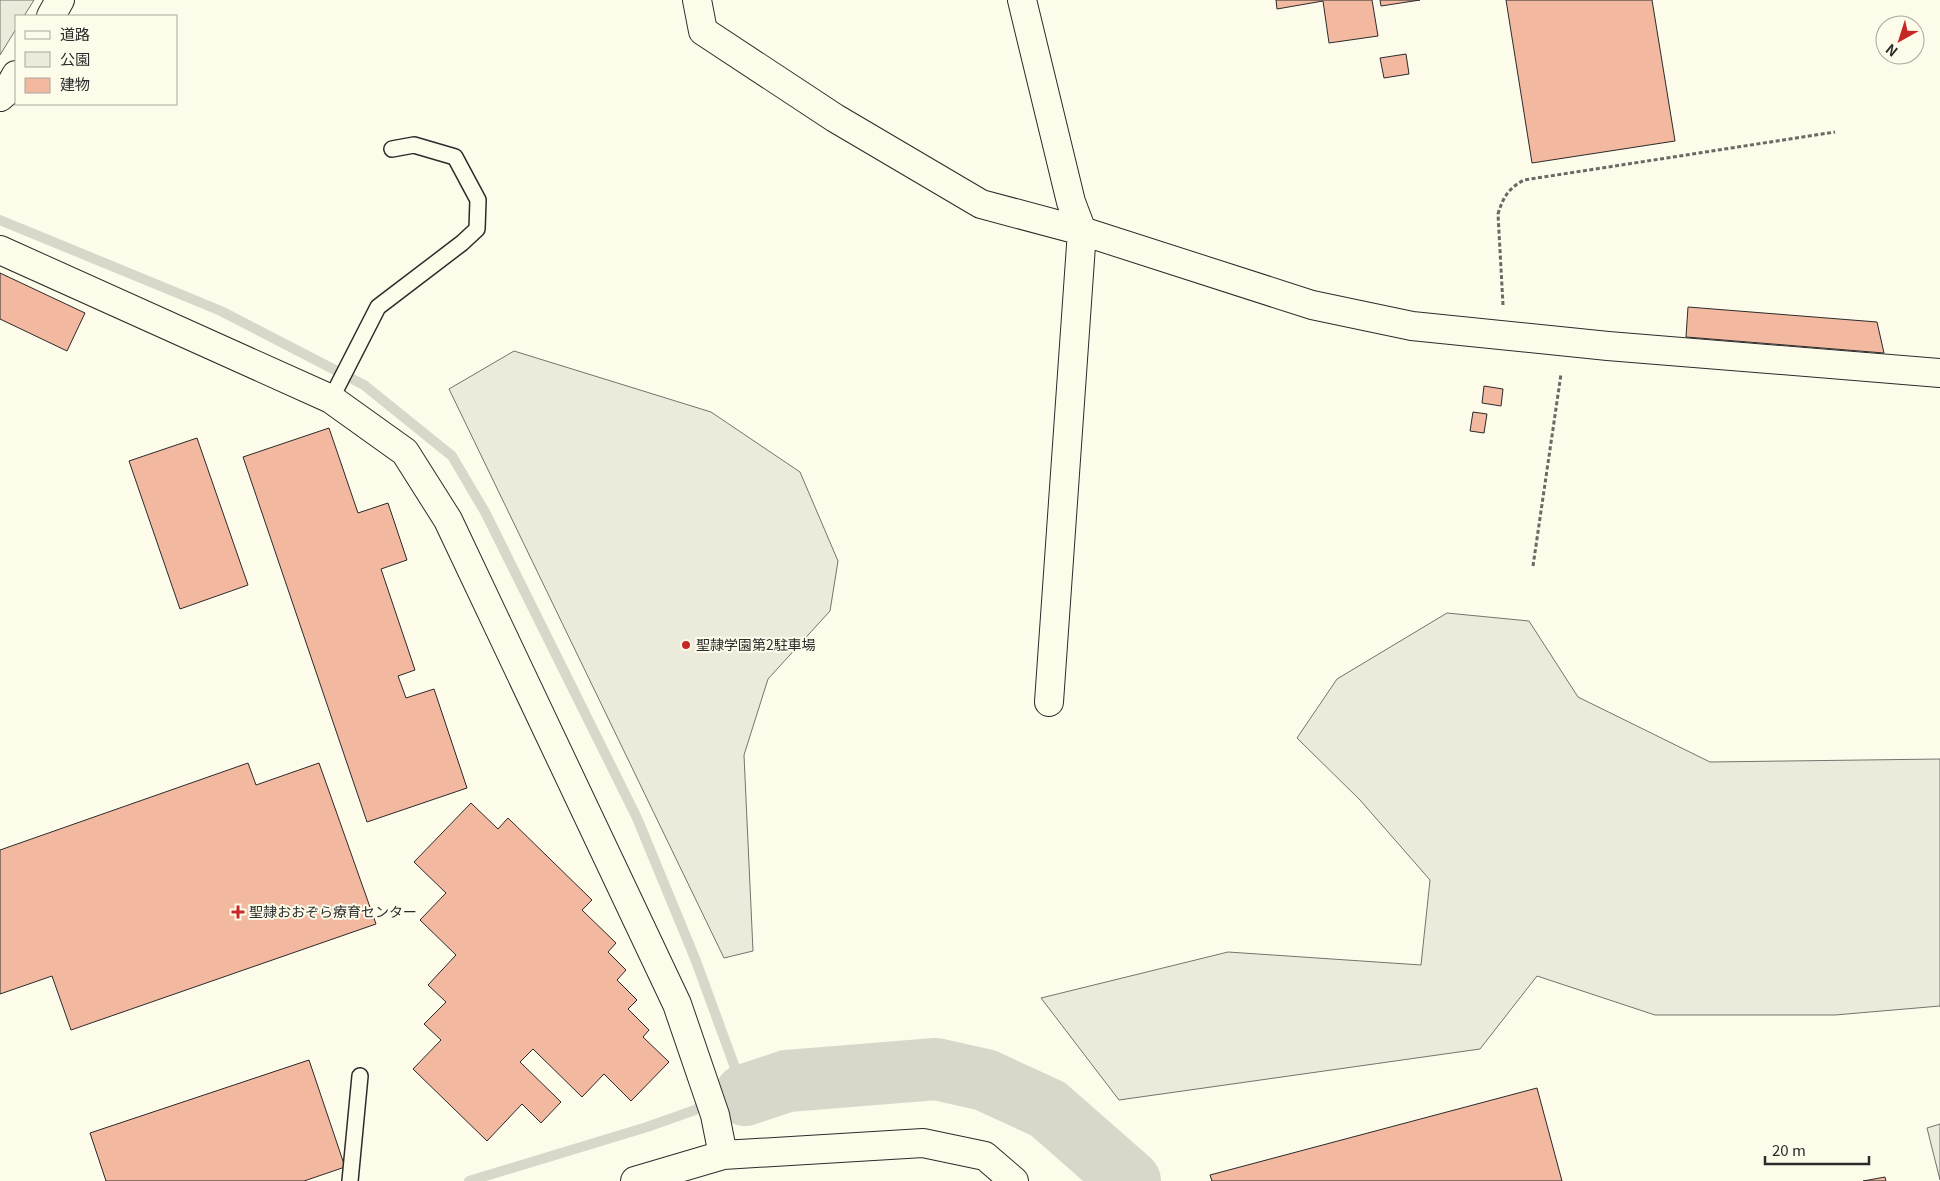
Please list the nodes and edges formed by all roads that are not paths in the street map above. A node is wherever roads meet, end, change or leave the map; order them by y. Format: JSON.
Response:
{"nodes":[{"id":1,"x":60,"y":0,"type":"edge"},
{"id":2,"x":697,"y":0,"type":"edge"},
{"id":3,"x":1022,"y":0,"type":"edge"},
{"id":4,"x":52,"y":15,"type":"edge"},
{"id":5,"x":15,"y":77,"type":"edge"},
{"id":6,"x":0,"y":97,"type":"edge"},
{"id":7,"x":392,"y":149,"type":"dead end"},
{"id":8,"x":1082,"y":231,"type":"junction"},
{"id":9,"x":0,"y":250,"type":"edge"},
{"id":10,"x":1940,"y":373,"type":"edge"},
{"id":11,"x":332,"y":397,"type":"junction"},
{"id":12,"x":1049,"y":702,"type":"dead end"},
{"id":13,"x":360,"y":1076,"type":"dead end"},
{"id":14,"x":723,"y":1155,"type":"junction"},
{"id":15,"x":350,"y":1181,"type":"edge"},
{"id":16,"x":635,"y":1181,"type":"edge"},
{"id":17,"x":1014,"y":1181,"type":"edge"}],
"edges":[{"from":1,"to":4,"type":"street"},
{"from":2,"to":8,"type":"street"},
{"from":3,"to":8,"type":"street"},
{"from":5,"to":6,"type":"street"},
{"from":7,"to":11,"type":"lane"},
{"from":8,"to":10,"type":"street"},
{"from":8,"to":12,"type":"street"},
{"from":9,"to":11,"type":"street"},
{"from":11,"to":14,"type":"street"},
{"from":13,"to":15,"type":"lane"},
{"from":14,"to":16,"type":"street"},
{"from":14,"to":17,"type":"street"}]}
